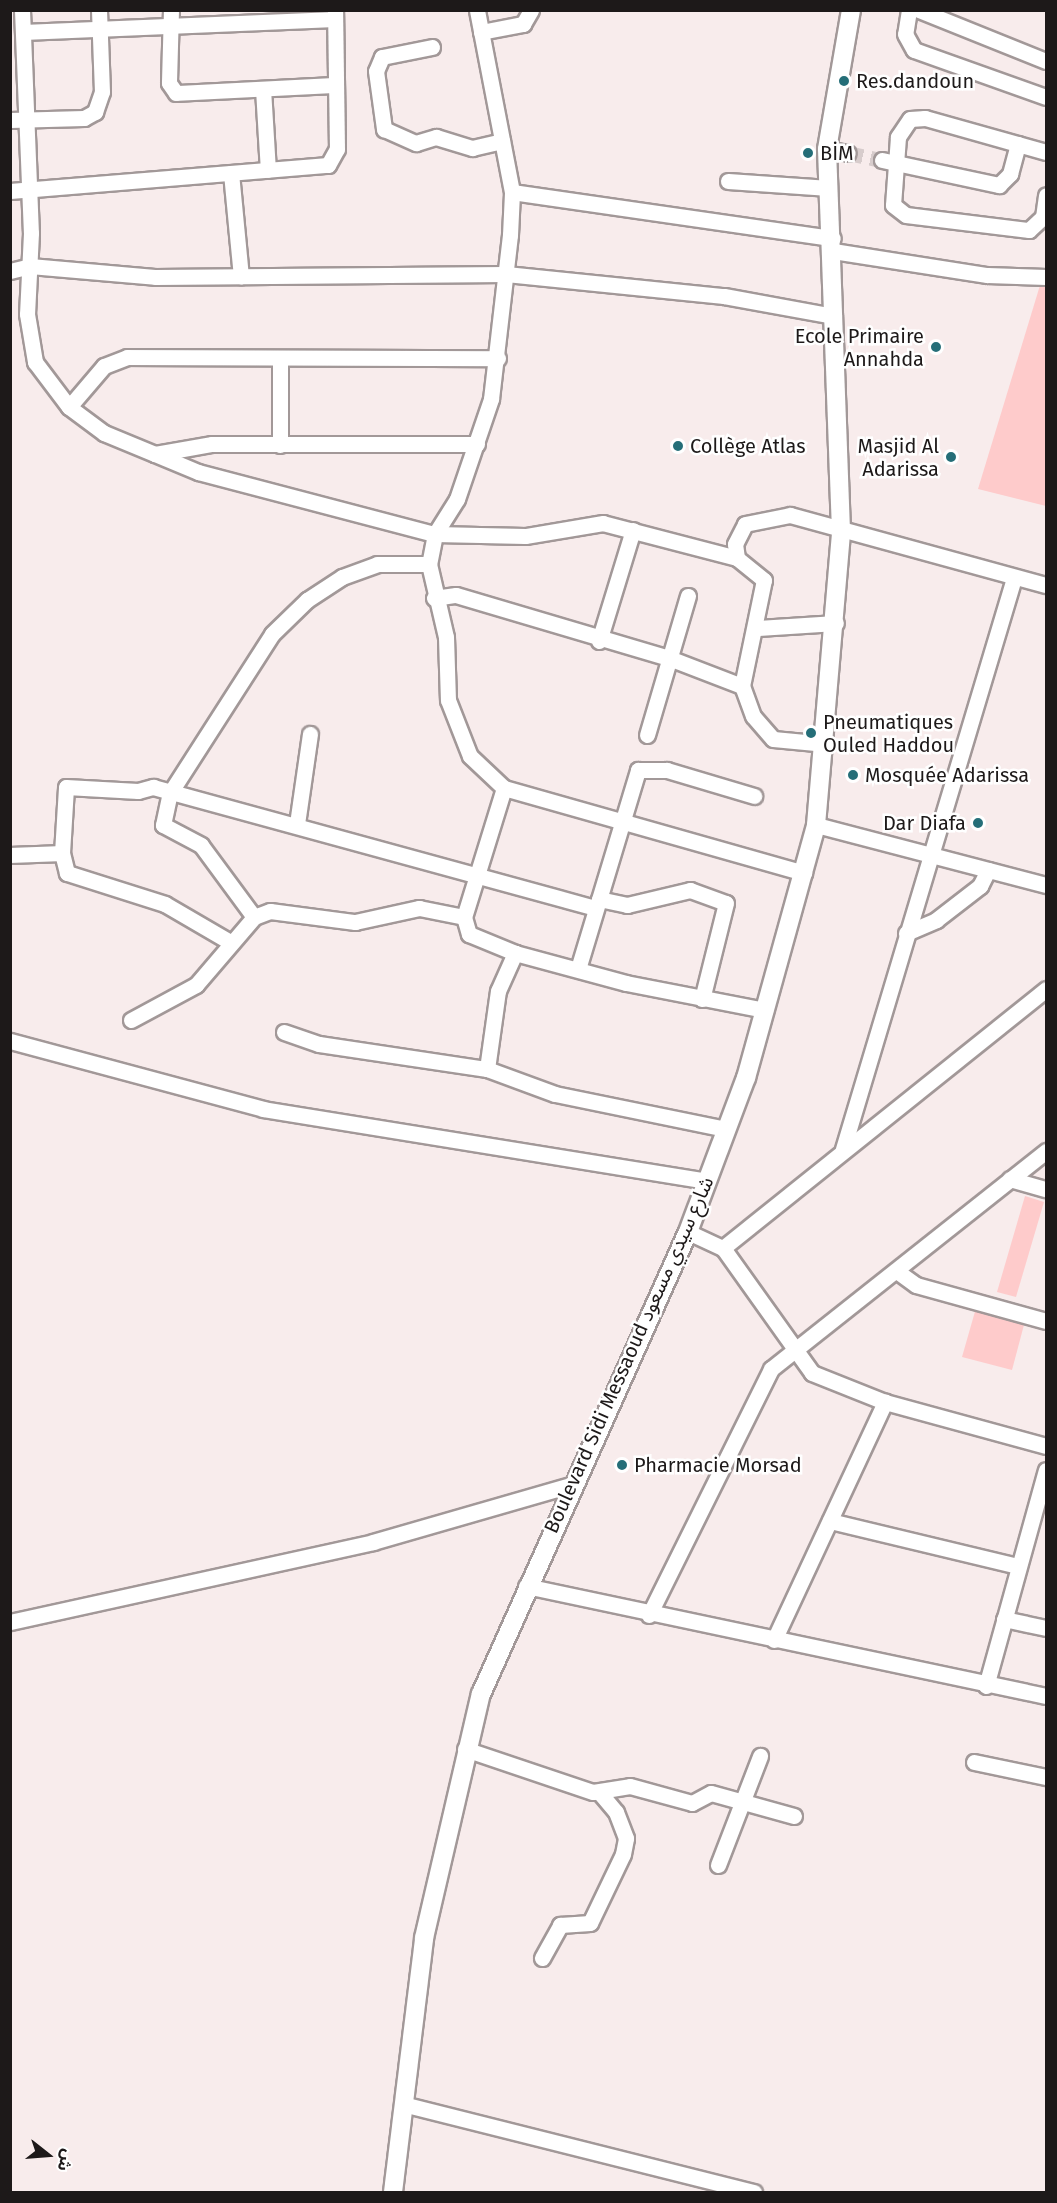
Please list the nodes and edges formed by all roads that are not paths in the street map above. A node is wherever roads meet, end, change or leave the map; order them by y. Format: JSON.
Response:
{"nodes":[{"id":1,"x":22,"y":10,"type":"edge"},
{"id":2,"x":477,"y":10,"type":"edge"},
{"id":3,"x":531,"y":10,"type":"edge"},
{"id":4,"x":851,"y":10,"type":"edge"},
{"id":5,"x":909,"y":10,"type":"edge"},
{"id":6,"x":919,"y":10,"type":"edge"},
{"id":7,"x":335,"y":15,"type":"edge"},
{"id":8,"x":171,"y":17,"type":"edge"},
{"id":9,"x":100,"y":18,"type":"edge"},
{"id":10,"x":22,"y":32,"type":"junction"},
{"id":11,"x":481,"y":32,"type":"junction"},
{"id":12,"x":432,"y":47,"type":"dead end"},
{"id":13,"x":17,"y":51,"type":"edge"},
{"id":14,"x":1047,"y":61,"type":"edge"},
{"id":15,"x":336,"y":84,"type":"junction"},
{"id":16,"x":264,"y":89,"type":"junction"},
{"id":17,"x":1047,"y":97,"type":"edge"},
{"id":18,"x":27,"y":119,"type":"junction"},
{"id":19,"x":10,"y":120,"type":"edge"},
{"id":20,"x":502,"y":141,"type":"junction"},
{"id":21,"x":1018,"y":144,"type":"junction"},
{"id":22,"x":827,"y":149,"type":"junction"},
{"id":23,"x":1047,"y":152,"type":"edge"},
{"id":24,"x":848,"y":153,"type":"tunnel mouth"},
{"id":25,"x":889,"y":161,"type":"junction"},
{"id":26,"x":268,"y":170,"type":"junction"},
{"id":27,"x":231,"y":173,"type":"junction"},
{"id":28,"x":728,"y":181,"type":"dead end"},
{"id":29,"x":829,"y":188,"type":"junction"},
{"id":30,"x":18,"y":190,"type":"edge"},
{"id":31,"x":512,"y":192,"type":"junction"},
{"id":32,"x":1047,"y":195,"type":"edge"},
{"id":33,"x":833,"y":244,"type":"junction"},
{"id":34,"x":30,"y":266,"type":"junction"},
{"id":35,"x":10,"y":271,"type":"edge"},
{"id":36,"x":506,"y":274,"type":"junction"},
{"id":37,"x":241,"y":277,"type":"junction"},
{"id":38,"x":1047,"y":277,"type":"edge"},
{"id":39,"x":834,"y":316,"type":"junction"},
{"id":40,"x":498,"y":358,"type":"junction"},
{"id":41,"x":280,"y":360,"type":"junction"},
{"id":42,"x":69,"y":407,"type":"junction"},
{"id":43,"x":477,"y":444,"type":"junction"},
{"id":44,"x":280,"y":445,"type":"junction"},
{"id":45,"x":155,"y":454,"type":"junction"},
{"id":46,"x":633,"y":530,"type":"junction"},
{"id":47,"x":840,"y":531,"type":"junction"},
{"id":48,"x":435,"y":534,"type":"junction"},
{"id":49,"x":737,"y":558,"type":"junction"},
{"id":50,"x":429,"y":564,"type":"junction"},
{"id":51,"x":1014,"y":578,"type":"junction"},
{"id":52,"x":1047,"y":585,"type":"edge"},
{"id":53,"x":688,"y":596,"type":"dead end"},
{"id":54,"x":434,"y":598,"type":"junction"},
{"id":55,"x":836,"y":623,"type":"junction"},
{"id":56,"x":758,"y":628,"type":"junction"},
{"id":57,"x":599,"y":641,"type":"junction"},
{"id":58,"x":669,"y":658,"type":"junction"},
{"id":59,"x":742,"y":686,"type":"junction"},
{"id":60,"x":310,"y":734,"type":"dead end"},
{"id":61,"x":647,"y":735,"type":"dead end"},
{"id":62,"x":826,"y":744,"type":"junction"},
{"id":63,"x":504,"y":788,"type":"junction"},
{"id":64,"x":170,"y":793,"type":"junction"},
{"id":65,"x":754,"y":796,"type":"dead end"},
{"id":66,"x":622,"y":821,"type":"junction"},
{"id":67,"x":297,"y":824,"type":"junction"},
{"id":68,"x":816,"y":825,"type":"junction"},
{"id":69,"x":62,"y":853,"type":"junction"},
{"id":70,"x":929,"y":854,"type":"junction"},
{"id":71,"x":10,"y":855,"type":"edge"},
{"id":72,"x":988,"y":870,"type":"junction"},
{"id":73,"x":804,"y":873,"type":"junction"},
{"id":74,"x":475,"y":877,"type":"junction"},
{"id":75,"x":1047,"y":885,"type":"edge"},
{"id":76,"x":598,"y":903,"type":"junction"},
{"id":77,"x":254,"y":917,"type":"junction"},
{"id":78,"x":464,"y":917,"type":"junction"},
{"id":79,"x":906,"y":933,"type":"junction"},
{"id":80,"x":230,"y":942,"type":"junction"},
{"id":81,"x":515,"y":953,"type":"junction"},
{"id":82,"x":578,"y":969,"type":"junction"},
{"id":83,"x":1047,"y":989,"type":"edge"},
{"id":84,"x":702,"y":999,"type":"junction"},
{"id":85,"x":765,"y":1010,"type":"junction"},
{"id":86,"x":131,"y":1020,"type":"dead end"},
{"id":87,"x":284,"y":1032,"type":"dead end"},
{"id":88,"x":10,"y":1041,"type":"edge"},
{"id":89,"x":487,"y":1069,"type":"junction"},
{"id":90,"x":726,"y":1129,"type":"junction"},
{"id":91,"x":843,"y":1149,"type":"junction"},
{"id":92,"x":1047,"y":1151,"type":"edge"},
{"id":93,"x":1010,"y":1179,"type":"junction"},
{"id":94,"x":706,"y":1181,"type":"junction"},
{"id":95,"x":1047,"y":1190,"type":"edge"},
{"id":96,"x":688,"y":1232,"type":"junction"},
{"id":97,"x":723,"y":1248,"type":"junction"},
{"id":98,"x":898,"y":1272,"type":"junction"},
{"id":99,"x":1047,"y":1321,"type":"edge"},
{"id":100,"x":794,"y":1350,"type":"junction"},
{"id":101,"x":885,"y":1402,"type":"junction"},
{"id":102,"x":1047,"y":1446,"type":"edge"},
{"id":103,"x":1047,"y":1470,"type":"edge"},
{"id":104,"x":574,"y":1484,"type":"junction"},
{"id":105,"x":1042,"y":1502,"type":"edge"},
{"id":106,"x":830,"y":1521,"type":"junction"},
{"id":107,"x":1018,"y":1566,"type":"junction"},
{"id":108,"x":526,"y":1586,"type":"junction"},
{"id":109,"x":649,"y":1615,"type":"junction"},
{"id":110,"x":1004,"y":1619,"type":"junction"},
{"id":111,"x":10,"y":1622,"type":"edge"},
{"id":112,"x":1047,"y":1628,"type":"edge"},
{"id":113,"x":774,"y":1641,"type":"junction"},
{"id":114,"x":986,"y":1686,"type":"junction"},
{"id":115,"x":1047,"y":1696,"type":"edge"},
{"id":116,"x":465,"y":1749,"type":"junction"},
{"id":117,"x":760,"y":1756,"type":"dead end"},
{"id":118,"x":974,"y":1762,"type":"dead end"},
{"id":119,"x":1047,"y":1777,"type":"edge"},
{"id":120,"x":599,"y":1792,"type":"junction"},
{"id":121,"x":742,"y":1802,"type":"junction"},
{"id":122,"x":794,"y":1816,"type":"dead end"},
{"id":123,"x":718,"y":1865,"type":"dead end"},
{"id":124,"x":542,"y":1958,"type":"dead end"},
{"id":125,"x":403,"y":2104,"type":"junction"},
{"id":126,"x":393,"y":2193,"type":"edge"},
{"id":127,"x":754,"y":2193,"type":"edge"}],
"edges":[{"from":1,"to":10,"type":"street"},
{"from":2,"to":11,"type":"street"},
{"from":3,"to":11,"type":"street"},
{"from":4,"to":22,"type":"street","name":"Boulevard Sidi Messaoud شارع سيدي مسعود"},
{"from":5,"to":17,"type":"street"},
{"from":6,"to":14,"type":"street"},
{"from":7,"to":8,"type":"street"},
{"from":7,"to":15,"type":"street"},
{"from":8,"to":9,"type":"street"},
{"from":8,"to":16,"type":"street"},
{"from":9,"to":10,"type":"street"},
{"from":9,"to":18,"type":"street"},
{"from":10,"to":13,"type":"street"},
{"from":11,"to":20,"type":"street"},
{"from":12,"to":20,"type":"street"},
{"from":13,"to":18,"type":"street"},
{"from":15,"to":16,"type":"street"},
{"from":15,"to":26,"type":"street"},
{"from":16,"to":26,"type":"street"},
{"from":18,"to":19,"type":"street"},
{"from":18,"to":30,"type":"street"},
{"from":20,"to":31,"type":"street"},
{"from":21,"to":23,"type":"street"},
{"from":21,"to":25,"type":"street"},
{"from":21,"to":25,"type":"street"},
{"from":22,"to":24,"type":"street"},
{"from":22,"to":29,"type":"street","name":"Boulevard Sidi Messaoud شارع سيدي مسعود"},
{"from":25,"to":32,"type":"street"},
{"from":26,"to":27,"type":"street"},
{"from":27,"to":30,"type":"street"},
{"from":27,"to":37,"type":"street"},
{"from":28,"to":29,"type":"street"},
{"from":29,"to":33,"type":"street","name":"Boulevard Sidi Messaoud شارع سيدي مسعود"},
{"from":30,"to":34,"type":"street"},
{"from":31,"to":33,"type":"street"},
{"from":31,"to":36,"type":"street"},
{"from":33,"to":38,"type":"street"},
{"from":33,"to":39,"type":"street","name":"Boulevard Sidi Messaoud شارع سيدي مسعود"},
{"from":34,"to":35,"type":"street"},
{"from":34,"to":37,"type":"street"},
{"from":34,"to":42,"type":"street"},
{"from":36,"to":37,"type":"street"},
{"from":36,"to":39,"type":"street"},
{"from":36,"to":40,"type":"street"},
{"from":39,"to":47,"type":"street","name":"Boulevard Sidi Messaoud شارع سيدي مسعود"},
{"from":40,"to":41,"type":"street"},
{"from":40,"to":43,"type":"street"},
{"from":41,"to":42,"type":"street"},
{"from":41,"to":44,"type":"street"},
{"from":42,"to":45,"type":"street"},
{"from":43,"to":44,"type":"street"},
{"from":43,"to":48,"type":"street"},
{"from":44,"to":45,"type":"street"},
{"from":45,"to":48,"type":"street"},
{"from":46,"to":48,"type":"street"},
{"from":46,"to":49,"type":"street"},
{"from":46,"to":57,"type":"street"},
{"from":47,"to":49,"type":"street"},
{"from":47,"to":51,"type":"street"},
{"from":47,"to":55,"type":"street","name":"Boulevard Sidi Messaoud شارع سيدي مسعود"},
{"from":48,"to":50,"type":"street"},
{"from":49,"to":56,"type":"street"},
{"from":50,"to":54,"type":"street"},
{"from":50,"to":64,"type":"street"},
{"from":51,"to":52,"type":"street"},
{"from":51,"to":70,"type":"street"},
{"from":53,"to":58,"type":"street"},
{"from":54,"to":57,"type":"street"},
{"from":54,"to":63,"type":"street"},
{"from":55,"to":56,"type":"street"},
{"from":55,"to":62,"type":"street","name":"Boulevard Sidi Messaoud شارع سيدي مسعود"},
{"from":56,"to":59,"type":"street"},
{"from":57,"to":58,"type":"street"},
{"from":58,"to":59,"type":"street"},
{"from":58,"to":61,"type":"street"},
{"from":59,"to":62,"type":"street"},
{"from":60,"to":67,"type":"street"},
{"from":62,"to":68,"type":"street","name":"Boulevard Sidi Messaoud شارع سيدي مسعود"},
{"from":63,"to":66,"type":"street"},
{"from":63,"to":74,"type":"street"},
{"from":64,"to":67,"type":"street"},
{"from":64,"to":69,"type":"street"},
{"from":64,"to":77,"type":"street"},
{"from":65,"to":66,"type":"street"},
{"from":66,"to":73,"type":"street"},
{"from":66,"to":76,"type":"street"},
{"from":67,"to":74,"type":"street"},
{"from":68,"to":70,"type":"street"},
{"from":68,"to":73,"type":"street","name":"Boulevard Sidi Messaoud شارع سيدي مسعود"},
{"from":69,"to":71,"type":"street"},
{"from":69,"to":80,"type":"street"},
{"from":70,"to":72,"type":"street"},
{"from":70,"to":79,"type":"street"},
{"from":72,"to":75,"type":"street"},
{"from":72,"to":79,"type":"street"},
{"from":73,"to":85,"type":"street","name":"Boulevard Sidi Messaoud شارع سيدي مسعود"},
{"from":74,"to":76,"type":"street"},
{"from":74,"to":78,"type":"street"},
{"from":76,"to":82,"type":"street"},
{"from":76,"to":84,"type":"street"},
{"from":77,"to":78,"type":"street"},
{"from":77,"to":80,"type":"street"},
{"from":78,"to":81,"type":"street"},
{"from":79,"to":91,"type":"street"},
{"from":80,"to":86,"type":"street"},
{"from":81,"to":82,"type":"street"},
{"from":81,"to":89,"type":"street"},
{"from":82,"to":84,"type":"street"},
{"from":83,"to":91,"type":"street"},
{"from":84,"to":85,"type":"street"},
{"from":85,"to":90,"type":"street","name":"Boulevard Sidi Messaoud شارع سيدي مسعود"},
{"from":87,"to":89,"type":"street"},
{"from":88,"to":94,"type":"street"},
{"from":89,"to":90,"type":"street"},
{"from":90,"to":94,"type":"street","name":"Boulevard Sidi Messaoud شارع سيدي مسعود"},
{"from":91,"to":97,"type":"street"},
{"from":92,"to":93,"type":"street"},
{"from":93,"to":95,"type":"street"},
{"from":93,"to":98,"type":"street"},
{"from":94,"to":96,"type":"street","name":"Boulevard Sidi Messaoud شارع سيدي مسعود"},
{"from":96,"to":97,"type":"street"},
{"from":96,"to":104,"type":"street","name":"Boulevard Sidi Messaoud شارع سيدي مسعود"},
{"from":97,"to":100,"type":"street"},
{"from":98,"to":99,"type":"street"},
{"from":98,"to":100,"type":"street"},
{"from":100,"to":101,"type":"street"},
{"from":100,"to":109,"type":"street"},
{"from":101,"to":102,"type":"street"},
{"from":101,"to":106,"type":"street"},
{"from":103,"to":105,"type":"street"},
{"from":104,"to":108,"type":"street","name":"Boulevard Sidi Messaoud شارع سيدي مسعود"},
{"from":104,"to":111,"type":"street"},
{"from":105,"to":107,"type":"street"},
{"from":106,"to":107,"type":"street"},
{"from":106,"to":113,"type":"street"},
{"from":107,"to":110,"type":"street"},
{"from":108,"to":109,"type":"street"},
{"from":108,"to":116,"type":"street","name":"Boulevard Sidi Messaoud شارع سيدي مسعود"},
{"from":109,"to":113,"type":"street"},
{"from":110,"to":112,"type":"street"},
{"from":110,"to":114,"type":"street"},
{"from":113,"to":114,"type":"street"},
{"from":114,"to":115,"type":"street"},
{"from":116,"to":120,"type":"street"},
{"from":116,"to":125,"type":"street","name":"Boulevard Sidi Messaoud شارع سيدي مسعود"},
{"from":117,"to":121,"type":"street"},
{"from":118,"to":119,"type":"street"},
{"from":120,"to":121,"type":"street"},
{"from":120,"to":124,"type":"street"},
{"from":121,"to":122,"type":"street"},
{"from":121,"to":123,"type":"street"},
{"from":125,"to":126,"type":"street","name":"Boulevard Sidi Messaoud شارع سيدي مسعود"},
{"from":125,"to":127,"type":"street"}]}
